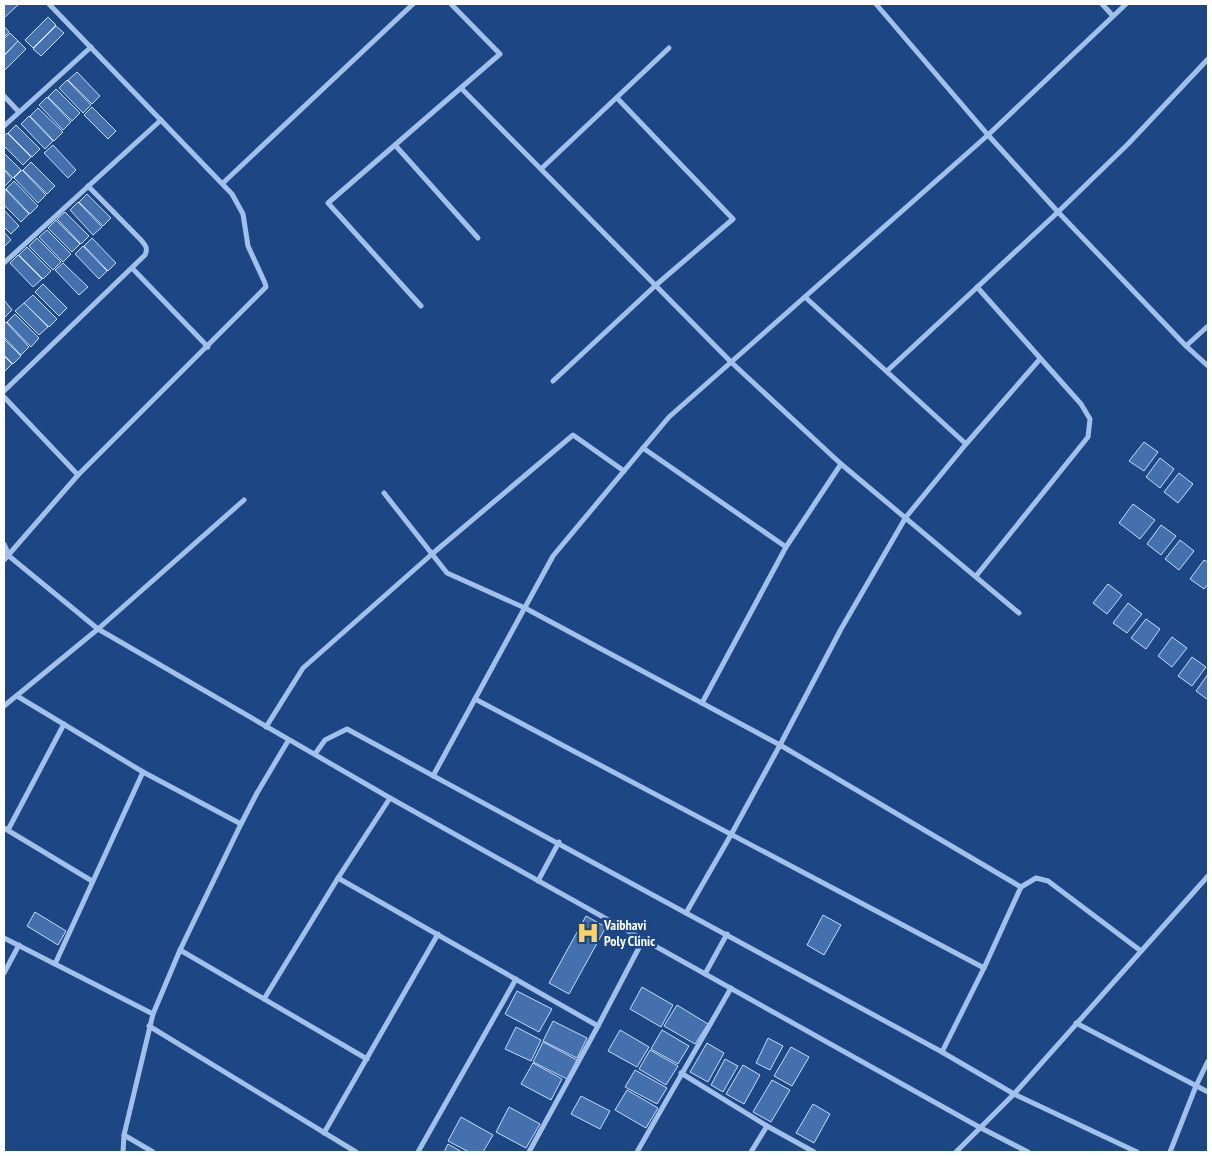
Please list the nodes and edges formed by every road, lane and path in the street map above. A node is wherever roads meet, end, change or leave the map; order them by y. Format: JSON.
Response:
{"nodes":[{"id":1,"x":50,"y":4,"type":"edge"},
{"id":2,"x":413,"y":4,"type":"edge"},
{"id":3,"x":451,"y":4,"type":"edge"},
{"id":4,"x":876,"y":4,"type":"edge"},
{"id":5,"x":1102,"y":4,"type":"edge"},
{"id":6,"x":1126,"y":4,"type":"edge"},
{"id":7,"x":1113,"y":16,"type":"junction"},
{"id":8,"x":91,"y":47,"type":"junction"},
{"id":9,"x":669,"y":48,"type":"dead end"},
{"id":10,"x":1208,"y":59,"type":"edge"},
{"id":11,"x":461,"y":88,"type":"junction"},
{"id":12,"x":4,"y":96,"type":"edge"},
{"id":13,"x":617,"y":98,"type":"junction"},
{"id":14,"x":19,"y":112,"type":"junction"},
{"id":15,"x":161,"y":120,"type":"junction"},
{"id":16,"x":4,"y":126,"type":"edge"},
{"id":17,"x":988,"y":135,"type":"junction"},
{"id":18,"x":396,"y":145,"type":"junction"},
{"id":19,"x":541,"y":169,"type":"junction"},
{"id":20,"x":223,"y":183,"type":"junction"},
{"id":21,"x":88,"y":186,"type":"junction"},
{"id":22,"x":1058,"y":212,"type":"junction"},
{"id":23,"x":478,"y":238,"type":"dead end"},
{"id":24,"x":4,"y":263,"type":"edge"},
{"id":25,"x":132,"y":268,"type":"junction"},
{"id":26,"x":656,"y":286,"type":"junction"},
{"id":27,"x":977,"y":287,"type":"junction"},
{"id":28,"x":805,"y":297,"type":"junction"},
{"id":29,"x":421,"y":306,"type":"dead end"},
{"id":30,"x":1208,"y":326,"type":"edge"},
{"id":31,"x":1186,"y":346,"type":"junction"},
{"id":32,"x":208,"y":347,"type":"junction"},
{"id":33,"x":1040,"y":359,"type":"junction"},
{"id":34,"x":731,"y":362,"type":"junction"},
{"id":35,"x":1208,"y":366,"type":"edge"},
{"id":36,"x":887,"y":372,"type":"junction"},
{"id":37,"x":553,"y":381,"type":"dead end"},
{"id":38,"x":4,"y":390,"type":"edge"},
{"id":39,"x":4,"y":397,"type":"edge"},
{"id":40,"x":966,"y":444,"type":"junction"},
{"id":41,"x":643,"y":448,"type":"junction"},
{"id":42,"x":840,"y":464,"type":"junction"},
{"id":43,"x":624,"y":471,"type":"junction"},
{"id":44,"x":78,"y":475,"type":"junction"},
{"id":45,"x":384,"y":493,"type":"dead end"},
{"id":46,"x":244,"y":500,"type":"dead end"},
{"id":47,"x":906,"y":517,"type":"junction"},
{"id":48,"x":4,"y":544,"type":"edge"},
{"id":49,"x":786,"y":547,"type":"junction"},
{"id":50,"x":6,"y":554,"type":"edge"},
{"id":51,"x":432,"y":554,"type":"junction"},
{"id":52,"x":4,"y":560,"type":"edge"},
{"id":53,"x":976,"y":576,"type":"junction"},
{"id":54,"x":526,"y":608,"type":"junction"},
{"id":55,"x":1019,"y":613,"type":"dead end"},
{"id":56,"x":98,"y":630,"type":"junction"},
{"id":57,"x":17,"y":696,"type":"junction"},
{"id":58,"x":475,"y":699,"type":"junction"},
{"id":59,"x":702,"y":703,"type":"junction"},
{"id":60,"x":4,"y":706,"type":"edge"},
{"id":61,"x":64,"y":724,"type":"junction"},
{"id":62,"x":266,"y":727,"type":"junction"},
{"id":63,"x":288,"y":740,"type":"junction"},
{"id":64,"x":780,"y":745,"type":"junction"},
{"id":65,"x":315,"y":754,"type":"junction"},
{"id":66,"x":143,"y":772,"type":"junction"},
{"id":67,"x":433,"y":776,"type":"junction"},
{"id":68,"x":390,"y":798,"type":"junction"},
{"id":69,"x":241,"y":824,"type":"junction"},
{"id":70,"x":6,"y":829,"type":"edge"},
{"id":71,"x":732,"y":834,"type":"junction"},
{"id":72,"x":559,"y":842,"type":"junction"},
{"id":73,"x":1208,"y":876,"type":"edge"},
{"id":74,"x":338,"y":878,"type":"junction"},
{"id":75,"x":92,"y":881,"type":"junction"},
{"id":76,"x":538,"y":881,"type":"junction"},
{"id":77,"x":1021,"y":887,"type":"junction"},
{"id":78,"x":686,"y":913,"type":"junction"},
{"id":79,"x":438,"y":934,"type":"junction"},
{"id":80,"x":727,"y":934,"type":"junction"},
{"id":81,"x":4,"y":938,"type":"edge"},
{"id":82,"x":643,"y":940,"type":"junction"},
{"id":83,"x":19,"y":946,"type":"junction"},
{"id":84,"x":180,"y":950,"type":"junction"},
{"id":85,"x":1141,"y":951,"type":"junction"},
{"id":86,"x":55,"y":964,"type":"junction"},
{"id":87,"x":984,"y":968,"type":"junction"},
{"id":88,"x":4,"y":973,"type":"edge"},
{"id":89,"x":705,"y":974,"type":"junction"},
{"id":90,"x":516,"y":979,"type":"junction"},
{"id":91,"x":730,"y":988,"type":"junction"},
{"id":92,"x":264,"y":999,"type":"junction"},
{"id":93,"x":152,"y":1014,"type":"junction"},
{"id":94,"x":1076,"y":1023,"type":"junction"},
{"id":95,"x":148,"y":1026,"type":"junction"},
{"id":96,"x":598,"y":1026,"type":"junction"},
{"id":97,"x":942,"y":1052,"type":"junction"},
{"id":98,"x":367,"y":1058,"type":"junction"},
{"id":99,"x":1208,"y":1061,"type":"edge"},
{"id":100,"x":681,"y":1073,"type":"junction"},
{"id":101,"x":1196,"y":1086,"type":"junction"},
{"id":102,"x":1208,"y":1092,"type":"edge"},
{"id":103,"x":1014,"y":1094,"type":"junction"},
{"id":104,"x":767,"y":1126,"type":"junction"},
{"id":105,"x":979,"y":1127,"type":"junction"},
{"id":106,"x":324,"y":1133,"type":"junction"},
{"id":107,"x":124,"y":1135,"type":"junction"},
{"id":108,"x":123,"y":1152,"type":"edge"},
{"id":109,"x":153,"y":1152,"type":"edge"},
{"id":110,"x":356,"y":1152,"type":"edge"},
{"id":111,"x":418,"y":1152,"type":"edge"},
{"id":112,"x":529,"y":1152,"type":"edge"},
{"id":113,"x":637,"y":1152,"type":"edge"},
{"id":114,"x":751,"y":1152,"type":"edge"},
{"id":115,"x":814,"y":1152,"type":"edge"},
{"id":116,"x":956,"y":1152,"type":"edge"},
{"id":117,"x":1028,"y":1152,"type":"edge"},
{"id":118,"x":1137,"y":1152,"type":"edge"},
{"id":119,"x":1170,"y":1152,"type":"edge"}],
"edges":[{"from":1,"to":8,"type":"street"},
{"from":2,"to":20,"type":"street"},
{"from":3,"to":11,"type":"street"},
{"from":4,"to":17,"type":"street"},
{"from":5,"to":7,"type":"street"},
{"from":6,"to":7,"type":"street"},
{"from":7,"to":17,"type":"street"},
{"from":8,"to":14,"type":"street"},
{"from":8,"to":15,"type":"street"},
{"from":9,"to":13,"type":"street"},
{"from":10,"to":22,"type":"street"},
{"from":11,"to":18,"type":"street"},
{"from":11,"to":19,"type":"street"},
{"from":12,"to":14,"type":"street"},
{"from":13,"to":19,"type":"street"},
{"from":13,"to":26,"type":"street"},
{"from":14,"to":16,"type":"street"},
{"from":15,"to":20,"type":"street"},
{"from":15,"to":21,"type":"street"},
{"from":17,"to":22,"type":"street"},
{"from":17,"to":28,"type":"street"},
{"from":18,"to":23,"type":"street"},
{"from":18,"to":29,"type":"street"},
{"from":19,"to":26,"type":"street"},
{"from":20,"to":32,"type":"street"},
{"from":21,"to":24,"type":"street"},
{"from":21,"to":25,"type":"street"},
{"from":22,"to":27,"type":"street"},
{"from":22,"to":31,"type":"street"},
{"from":25,"to":32,"type":"street"},
{"from":25,"to":38,"type":"street"},
{"from":26,"to":34,"type":"street"},
{"from":26,"to":37,"type":"street"},
{"from":27,"to":33,"type":"street"},
{"from":27,"to":36,"type":"street"},
{"from":28,"to":34,"type":"street"},
{"from":28,"to":36,"type":"street"},
{"from":30,"to":31,"type":"street"},
{"from":31,"to":35,"type":"street"},
{"from":32,"to":44,"type":"street"},
{"from":33,"to":40,"type":"street"},
{"from":33,"to":53,"type":"street"},
{"from":34,"to":41,"type":"street"},
{"from":34,"to":42,"type":"street"},
{"from":36,"to":40,"type":"street"},
{"from":39,"to":44,"type":"street"},
{"from":40,"to":47,"type":"street"},
{"from":41,"to":43,"type":"street"},
{"from":41,"to":49,"type":"street"},
{"from":42,"to":47,"type":"street"},
{"from":42,"to":49,"type":"street"},
{"from":43,"to":51,"type":"street"},
{"from":43,"to":54,"type":"street"},
{"from":44,"to":50,"type":"street"},
{"from":45,"to":51,"type":"street"},
{"from":46,"to":56,"type":"street"},
{"from":47,"to":53,"type":"street"},
{"from":47,"to":64,"type":"street"},
{"from":48,"to":50,"type":"street"},
{"from":49,"to":59,"type":"street"},
{"from":50,"to":52,"type":"street"},
{"from":50,"to":56,"type":"street"},
{"from":51,"to":54,"type":"street"},
{"from":51,"to":62,"type":"street"},
{"from":53,"to":55,"type":"street"},
{"from":54,"to":58,"type":"street"},
{"from":54,"to":59,"type":"street"},
{"from":56,"to":57,"type":"street"},
{"from":56,"to":62,"type":"street"},
{"from":57,"to":60,"type":"street"},
{"from":57,"to":61,"type":"street"},
{"from":58,"to":67,"type":"street"},
{"from":58,"to":71,"type":"street"},
{"from":59,"to":64,"type":"street"},
{"from":61,"to":66,"type":"street"},
{"from":61,"to":70,"type":"street"},
{"from":62,"to":63,"type":"street"},
{"from":63,"to":65,"type":"street"},
{"from":63,"to":69,"type":"street"},
{"from":64,"to":71,"type":"street"},
{"from":64,"to":77,"type":"street"},
{"from":65,"to":67,"type":"street"},
{"from":65,"to":68,"type":"street"},
{"from":66,"to":69,"type":"street"},
{"from":66,"to":75,"type":"street"},
{"from":67,"to":72,"type":"street"},
{"from":68,"to":74,"type":"street"},
{"from":68,"to":76,"type":"street"},
{"from":69,"to":84,"type":"street"},
{"from":70,"to":75,"type":"street"},
{"from":71,"to":78,"type":"street"},
{"from":71,"to":87,"type":"street"},
{"from":72,"to":76,"type":"street"},
{"from":72,"to":78,"type":"street"},
{"from":73,"to":85,"type":"street"},
{"from":74,"to":79,"type":"street"},
{"from":74,"to":92,"type":"street"},
{"from":75,"to":86,"type":"street"},
{"from":76,"to":82,"type":"street"},
{"from":77,"to":85,"type":"street"},
{"from":77,"to":87,"type":"street"},
{"from":78,"to":80,"type":"street"},
{"from":79,"to":90,"type":"street"},
{"from":79,"to":98,"type":"street"},
{"from":80,"to":89,"type":"street"},
{"from":80,"to":97,"type":"street"},
{"from":81,"to":83,"type":"street"},
{"from":82,"to":89,"type":"street"},
{"from":82,"to":96,"type":"street"},
{"from":83,"to":86,"type":"street"},
{"from":83,"to":88,"type":"street"},
{"from":84,"to":92,"type":"street"},
{"from":84,"to":93,"type":"street"},
{"from":85,"to":94,"type":"street"},
{"from":86,"to":93,"type":"street"},
{"from":87,"to":97,"type":"street"},
{"from":89,"to":91,"type":"street"},
{"from":90,"to":96,"type":"street"},
{"from":90,"to":111,"type":"street"},
{"from":91,"to":100,"type":"street"},
{"from":91,"to":105,"type":"street"},
{"from":92,"to":98,"type":"street"},
{"from":93,"to":95,"type":"street"},
{"from":94,"to":101,"type":"street"},
{"from":94,"to":103,"type":"street"},
{"from":95,"to":106,"type":"street"},
{"from":95,"to":107,"type":"street"},
{"from":96,"to":112,"type":"street"},
{"from":97,"to":103,"type":"street"},
{"from":98,"to":106,"type":"street"},
{"from":99,"to":101,"type":"street"},
{"from":100,"to":104,"type":"street"},
{"from":100,"to":113,"type":"street"},
{"from":101,"to":102,"type":"street"},
{"from":101,"to":119,"type":"street"},
{"from":103,"to":105,"type":"street"},
{"from":103,"to":118,"type":"street"},
{"from":104,"to":114,"type":"street"},
{"from":104,"to":115,"type":"street"},
{"from":105,"to":116,"type":"street"},
{"from":105,"to":117,"type":"street"},
{"from":106,"to":110,"type":"street"},
{"from":107,"to":108,"type":"street"},
{"from":107,"to":109,"type":"street"}]}
